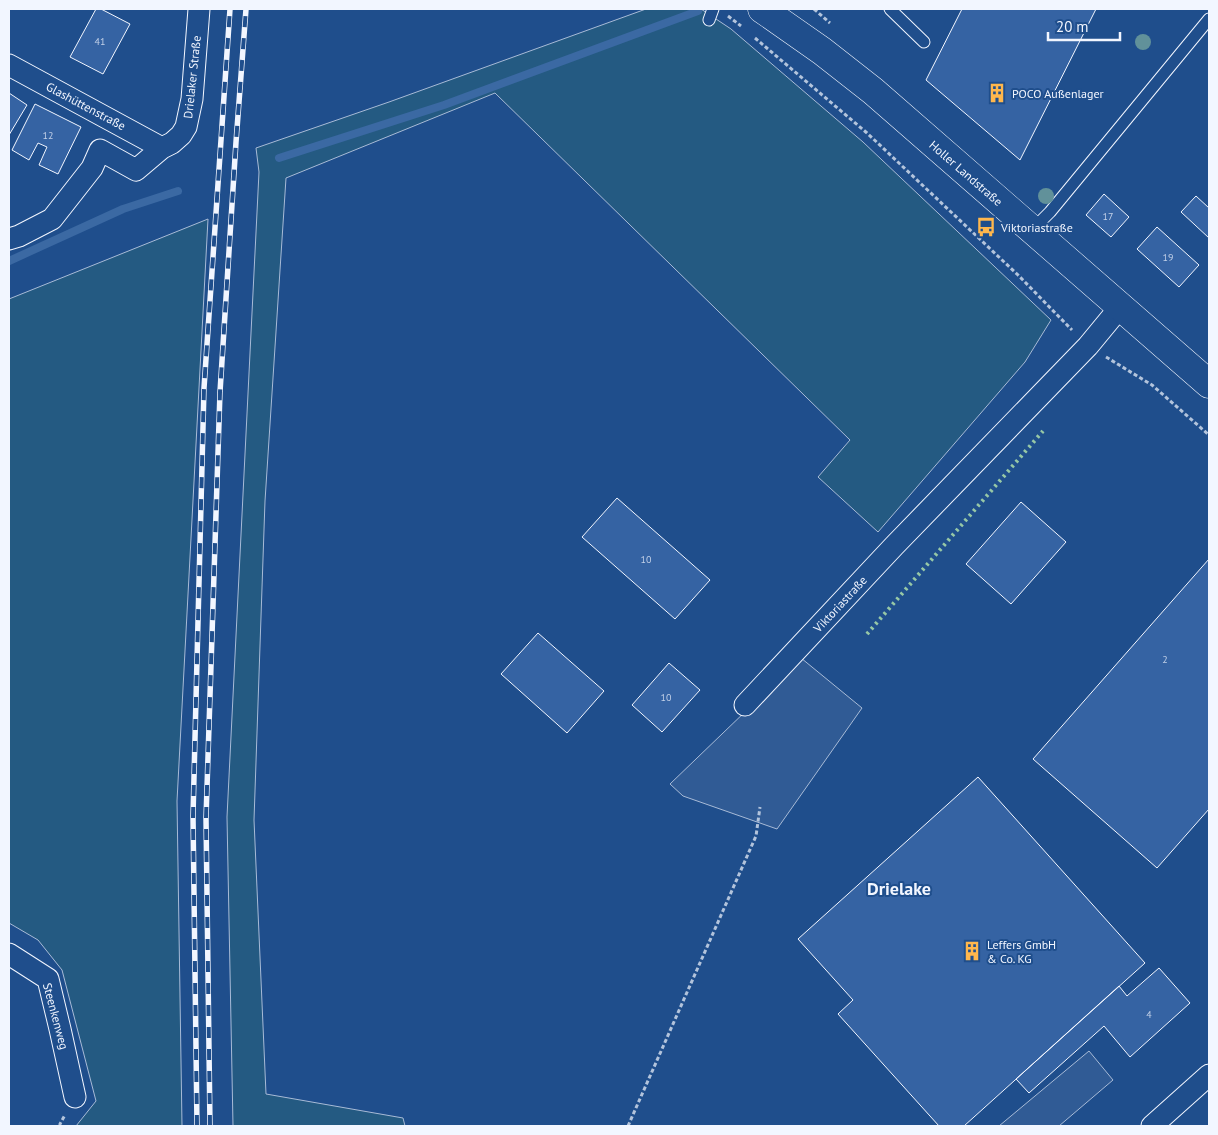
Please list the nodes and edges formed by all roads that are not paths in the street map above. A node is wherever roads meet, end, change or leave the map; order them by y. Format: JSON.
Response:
{"nodes":[{"id":1,"x":199,"y":9,"type":"edge"},
{"id":2,"x":762,"y":9,"type":"edge"},
{"id":3,"x":890,"y":9,"type":"edge"},
{"id":4,"x":1209,"y":19,"type":"edge"},
{"id":5,"x":924,"y":42,"type":"dead end"},
{"id":6,"x":9,"y":65,"type":"edge"},
{"id":7,"x":111,"y":120,"type":"junction"},
{"id":8,"x":162,"y":148,"type":"junction"},
{"id":9,"x":100,"y":150,"type":"junction"},
{"id":10,"x":1032,"y":230,"type":"junction"},
{"id":11,"x":9,"y":239,"type":"edge"},
{"id":12,"x":1121,"y":306,"type":"junction"},
{"id":13,"x":1209,"y":384,"type":"edge"},
{"id":14,"x":745,"y":705,"type":"dead end"},
{"id":15,"x":9,"y":954,"type":"edge"},
{"id":16,"x":1209,"y":1075,"type":"edge"},
{"id":17,"x":75,"y":1097,"type":"dead end"},
{"id":18,"x":1152,"y":1126,"type":"edge"}],
"edges":[{"from":1,"to":8,"type":"street","name":"Drielaker Straße"},
{"from":2,"to":10,"type":"main road","name":"Holler Landstraße"},
{"from":3,"to":5,"type":"lane"},
{"from":4,"to":10,"type":"lane"},
{"from":6,"to":7,"type":"street","name":"Glashüttenstraße"},
{"from":7,"to":8,"type":"street","name":"Glashüttenstraße"},
{"from":7,"to":9,"type":"street"},
{"from":8,"to":9,"type":"street","name":"Drielaker Straße"},
{"from":9,"to":11,"type":"street"},
{"from":10,"to":12,"type":"main road","name":"Holler Landstraße"},
{"from":12,"to":13,"type":"main road","name":"Holler Landstraße"},
{"from":12,"to":14,"type":"street","name":"Viktoriastraße"},
{"from":15,"to":17,"type":"street","name":"Steenkenweg"},
{"from":16,"to":18,"type":"street"}]}
